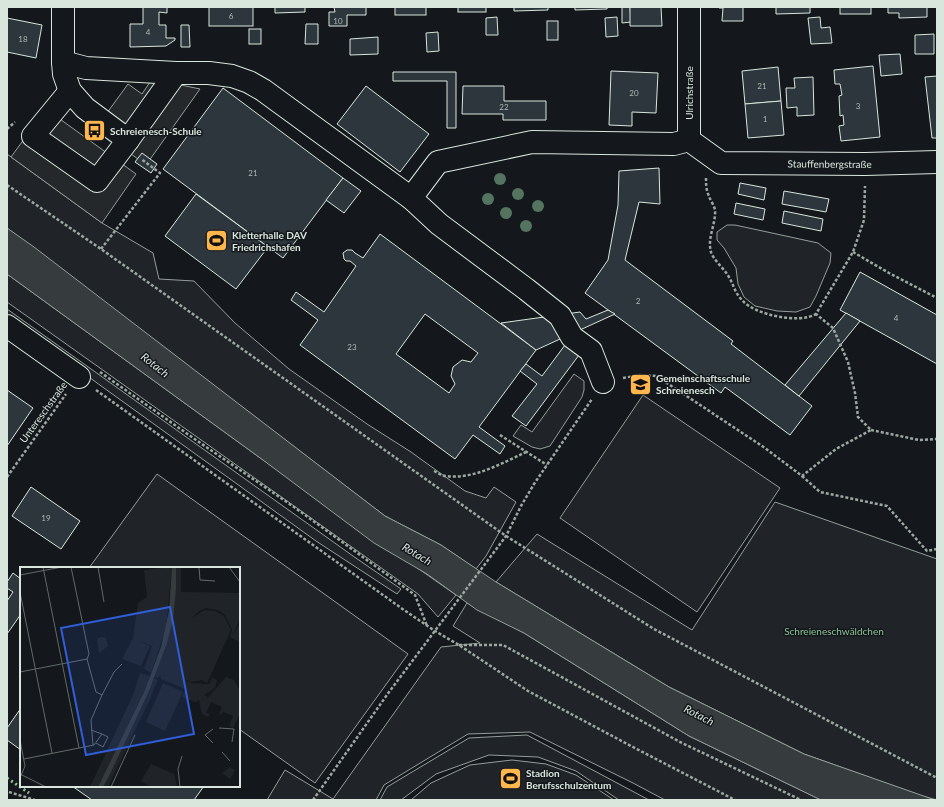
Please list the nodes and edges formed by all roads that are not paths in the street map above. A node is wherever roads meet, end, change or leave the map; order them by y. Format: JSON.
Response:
{"nodes":[{"id":1,"x":62,"y":7,"type":"edge"},
{"id":2,"x":689,"y":7,"type":"edge"},
{"id":3,"x":176,"y":73,"type":"junction"},
{"id":4,"x":66,"y":75,"type":"junction"},
{"id":5,"x":133,"y":149,"type":"junction"},
{"id":6,"x":705,"y":151,"type":"junction"},
{"id":7,"x":937,"y":162,"type":"edge"},
{"id":8,"x":411,"y":198,"type":"junction"},
{"id":9,"x":7,"y":326,"type":"edge"},
{"id":10,"x":86,"y":372,"type":"road end"},
{"id":11,"x":603,"y":382,"type":"road end"}],
"edges":[{"from":1,"to":4,"type":"street"},
{"from":2,"to":6,"type":"street","name":"Ulrichstraße"},
{"from":3,"to":4,"type":"street"},
{"from":3,"to":5,"type":"street"},
{"from":3,"to":8,"type":"street"},
{"from":4,"to":5,"type":"street"},
{"from":4,"to":5,"type":"street"},
{"from":6,"to":7,"type":"street","name":"Stauffenbergstraße"},
{"from":6,"to":8,"type":"street","name":"Stauffenbergstraße"},
{"from":8,"to":11,"type":"street"},
{"from":9,"to":10,"type":"street"}]}
